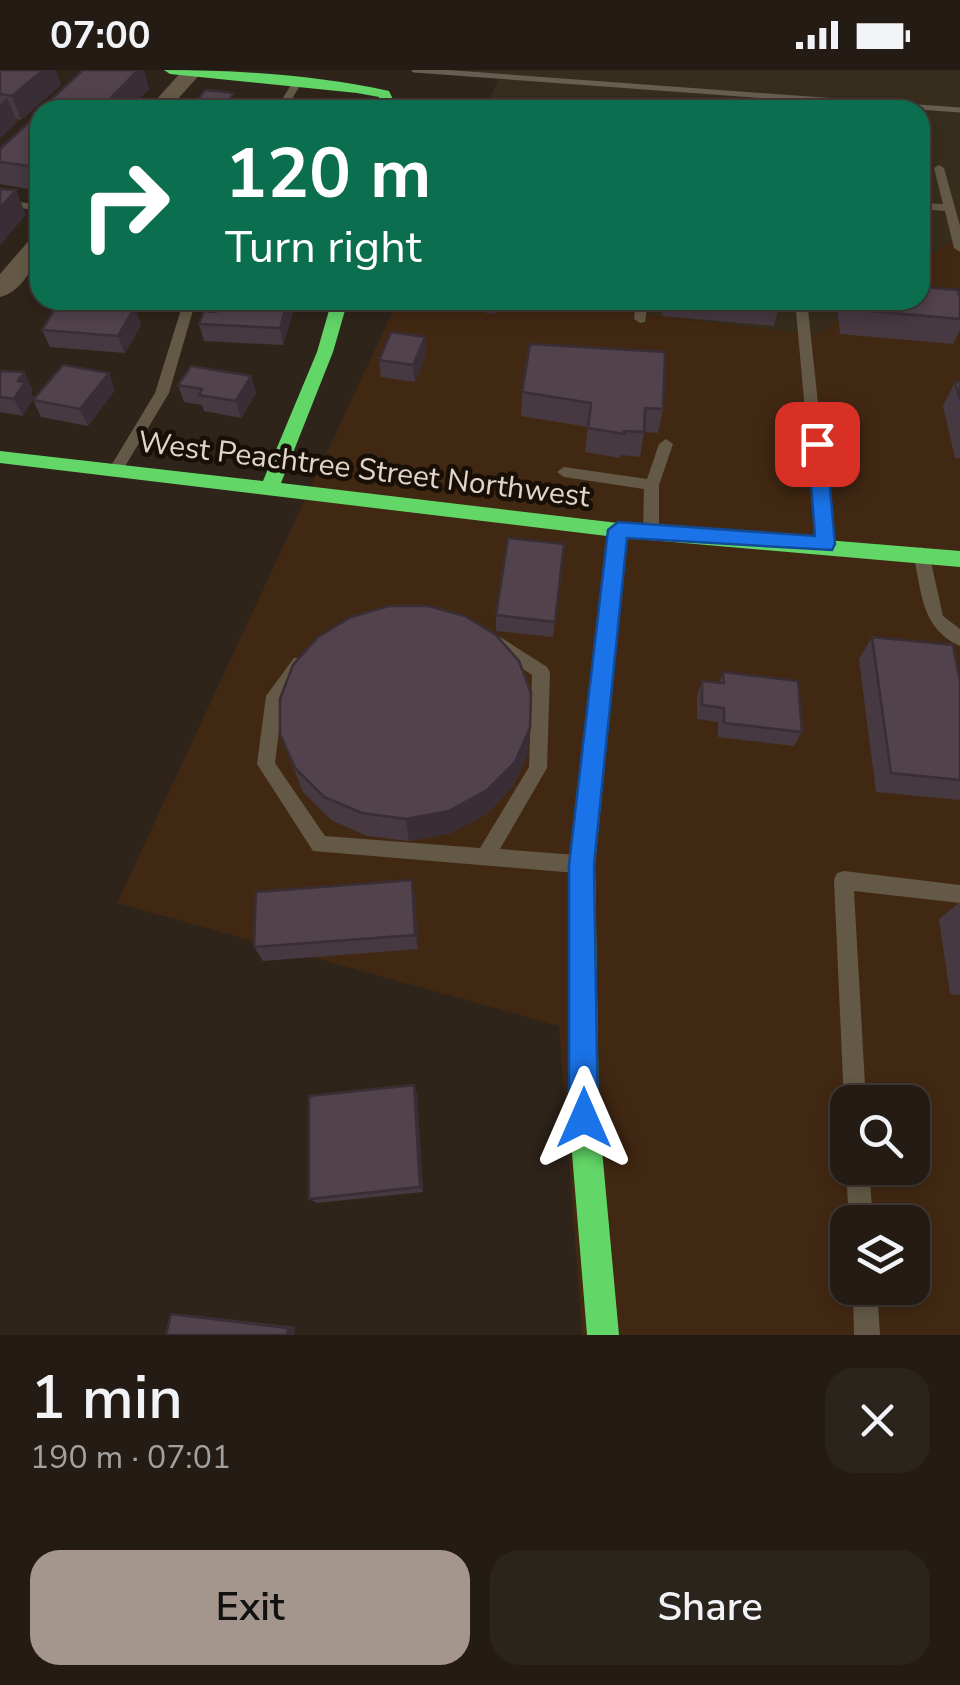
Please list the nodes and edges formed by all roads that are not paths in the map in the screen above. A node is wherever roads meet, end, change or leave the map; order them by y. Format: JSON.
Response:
{"nodes":[{"id":1,"x":181,"y":71,"type":"edge"},
{"id":2,"x":298,"y":80,"type":"junction"},
{"id":3,"x":163,"y":100,"type":"edge"},
{"id":4,"x":286,"y":100,"type":"edge"},
{"id":5,"x":387,"y":100,"type":"edge"},
{"id":6,"x":939,"y":168,"type":"dead end"},
{"id":7,"x":0,"y":202,"type":"edge"},
{"id":8,"x":30,"y":206,"type":"edge"},
{"id":9,"x":930,"y":207,"type":"edge"},
{"id":10,"x":948,"y":208,"type":"junction"},
{"id":11,"x":960,"y":248,"type":"edge"},
{"id":12,"x":30,"y":254,"type":"edge"},
{"id":13,"x":0,"y":290,"type":"edge"},
{"id":14,"x":187,"y":310,"type":"edge"},
{"id":15,"x":337,"y":310,"type":"edge"},
{"id":16,"x":641,"y":310,"type":"edge"},
{"id":17,"x":802,"y":310,"type":"edge"},
{"id":18,"x":640,"y":319,"type":"dead end"},
{"id":19,"x":666,"y":444,"type":"dead end"},
{"id":20,"x":0,"y":457,"type":"edge"},
{"id":21,"x":116,"y":469,"type":"junction"},
{"id":22,"x":564,"y":472,"type":"dead end"},
{"id":23,"x":652,"y":485,"type":"junction"},
{"id":24,"x":270,"y":487,"type":"junction"},
{"id":25,"x":618,"y":530,"type":"junction"},
{"id":26,"x":651,"y":532,"type":"junction"},
{"id":27,"x":825,"y":544,"type":"junction"},
{"id":28,"x":921,"y":553,"type":"junction"},
{"id":29,"x":960,"y":558,"type":"edge"},
{"id":30,"x":479,"y":629,"type":"edge"},
{"id":31,"x":960,"y":640,"type":"edge"},
{"id":32,"x":312,"y":647,"type":"edge"},
{"id":33,"x":486,"y":856,"type":"junction"},
{"id":34,"x":582,"y":865,"type":"junction"},
{"id":35,"x":960,"y":894,"type":"edge"},
{"id":36,"x":854,"y":1085,"type":"edge"},
{"id":37,"x":865,"y":1305,"type":"edge"},
{"id":38,"x":604,"y":1335,"type":"edge"},
{"id":39,"x":867,"y":1335,"type":"edge"}],
"edges":[{"from":1,"to":2,"type":"street"},
{"from":1,"to":3,"type":"street"},
{"from":2,"to":4,"type":"lane"},
{"from":2,"to":5,"type":"street"},
{"from":6,"to":10,"type":"lane"},
{"from":7,"to":8,"type":"lane"},
{"from":9,"to":10,"type":"lane"},
{"from":10,"to":11,"type":"lane"},
{"from":12,"to":13,"type":"street"},
{"from":14,"to":21,"type":"lane"},
{"from":15,"to":24,"type":"street"},
{"from":16,"to":18,"type":"lane"},
{"from":17,"to":27,"type":"lane"},
{"from":19,"to":23,"type":"lane"},
{"from":20,"to":21,"type":"street","name":"West Peachtree Street Northwest"},
{"from":21,"to":24,"type":"street","name":"West Peachtree Street Northwest"},
{"from":22,"to":23,"type":"lane"},
{"from":23,"to":26,"type":"lane"},
{"from":24,"to":25,"type":"street","name":"West Peachtree Street Northwest"},
{"from":25,"to":26,"type":"street","name":"West Peachtree Street Northwest"},
{"from":25,"to":34,"type":"street"},
{"from":26,"to":27,"type":"street","name":"West Peachtree Street Northwest"},
{"from":27,"to":28,"type":"street","name":"West Peachtree Street Northwest"},
{"from":28,"to":29,"type":"street","name":"West Peachtree Street Northwest"},
{"from":28,"to":31,"type":"lane"},
{"from":30,"to":33,"type":"lane"},
{"from":32,"to":33,"type":"lane"},
{"from":33,"to":34,"type":"lane"},
{"from":34,"to":38,"type":"street"},
{"from":35,"to":36,"type":"lane"},
{"from":37,"to":39,"type":"lane"}]}
